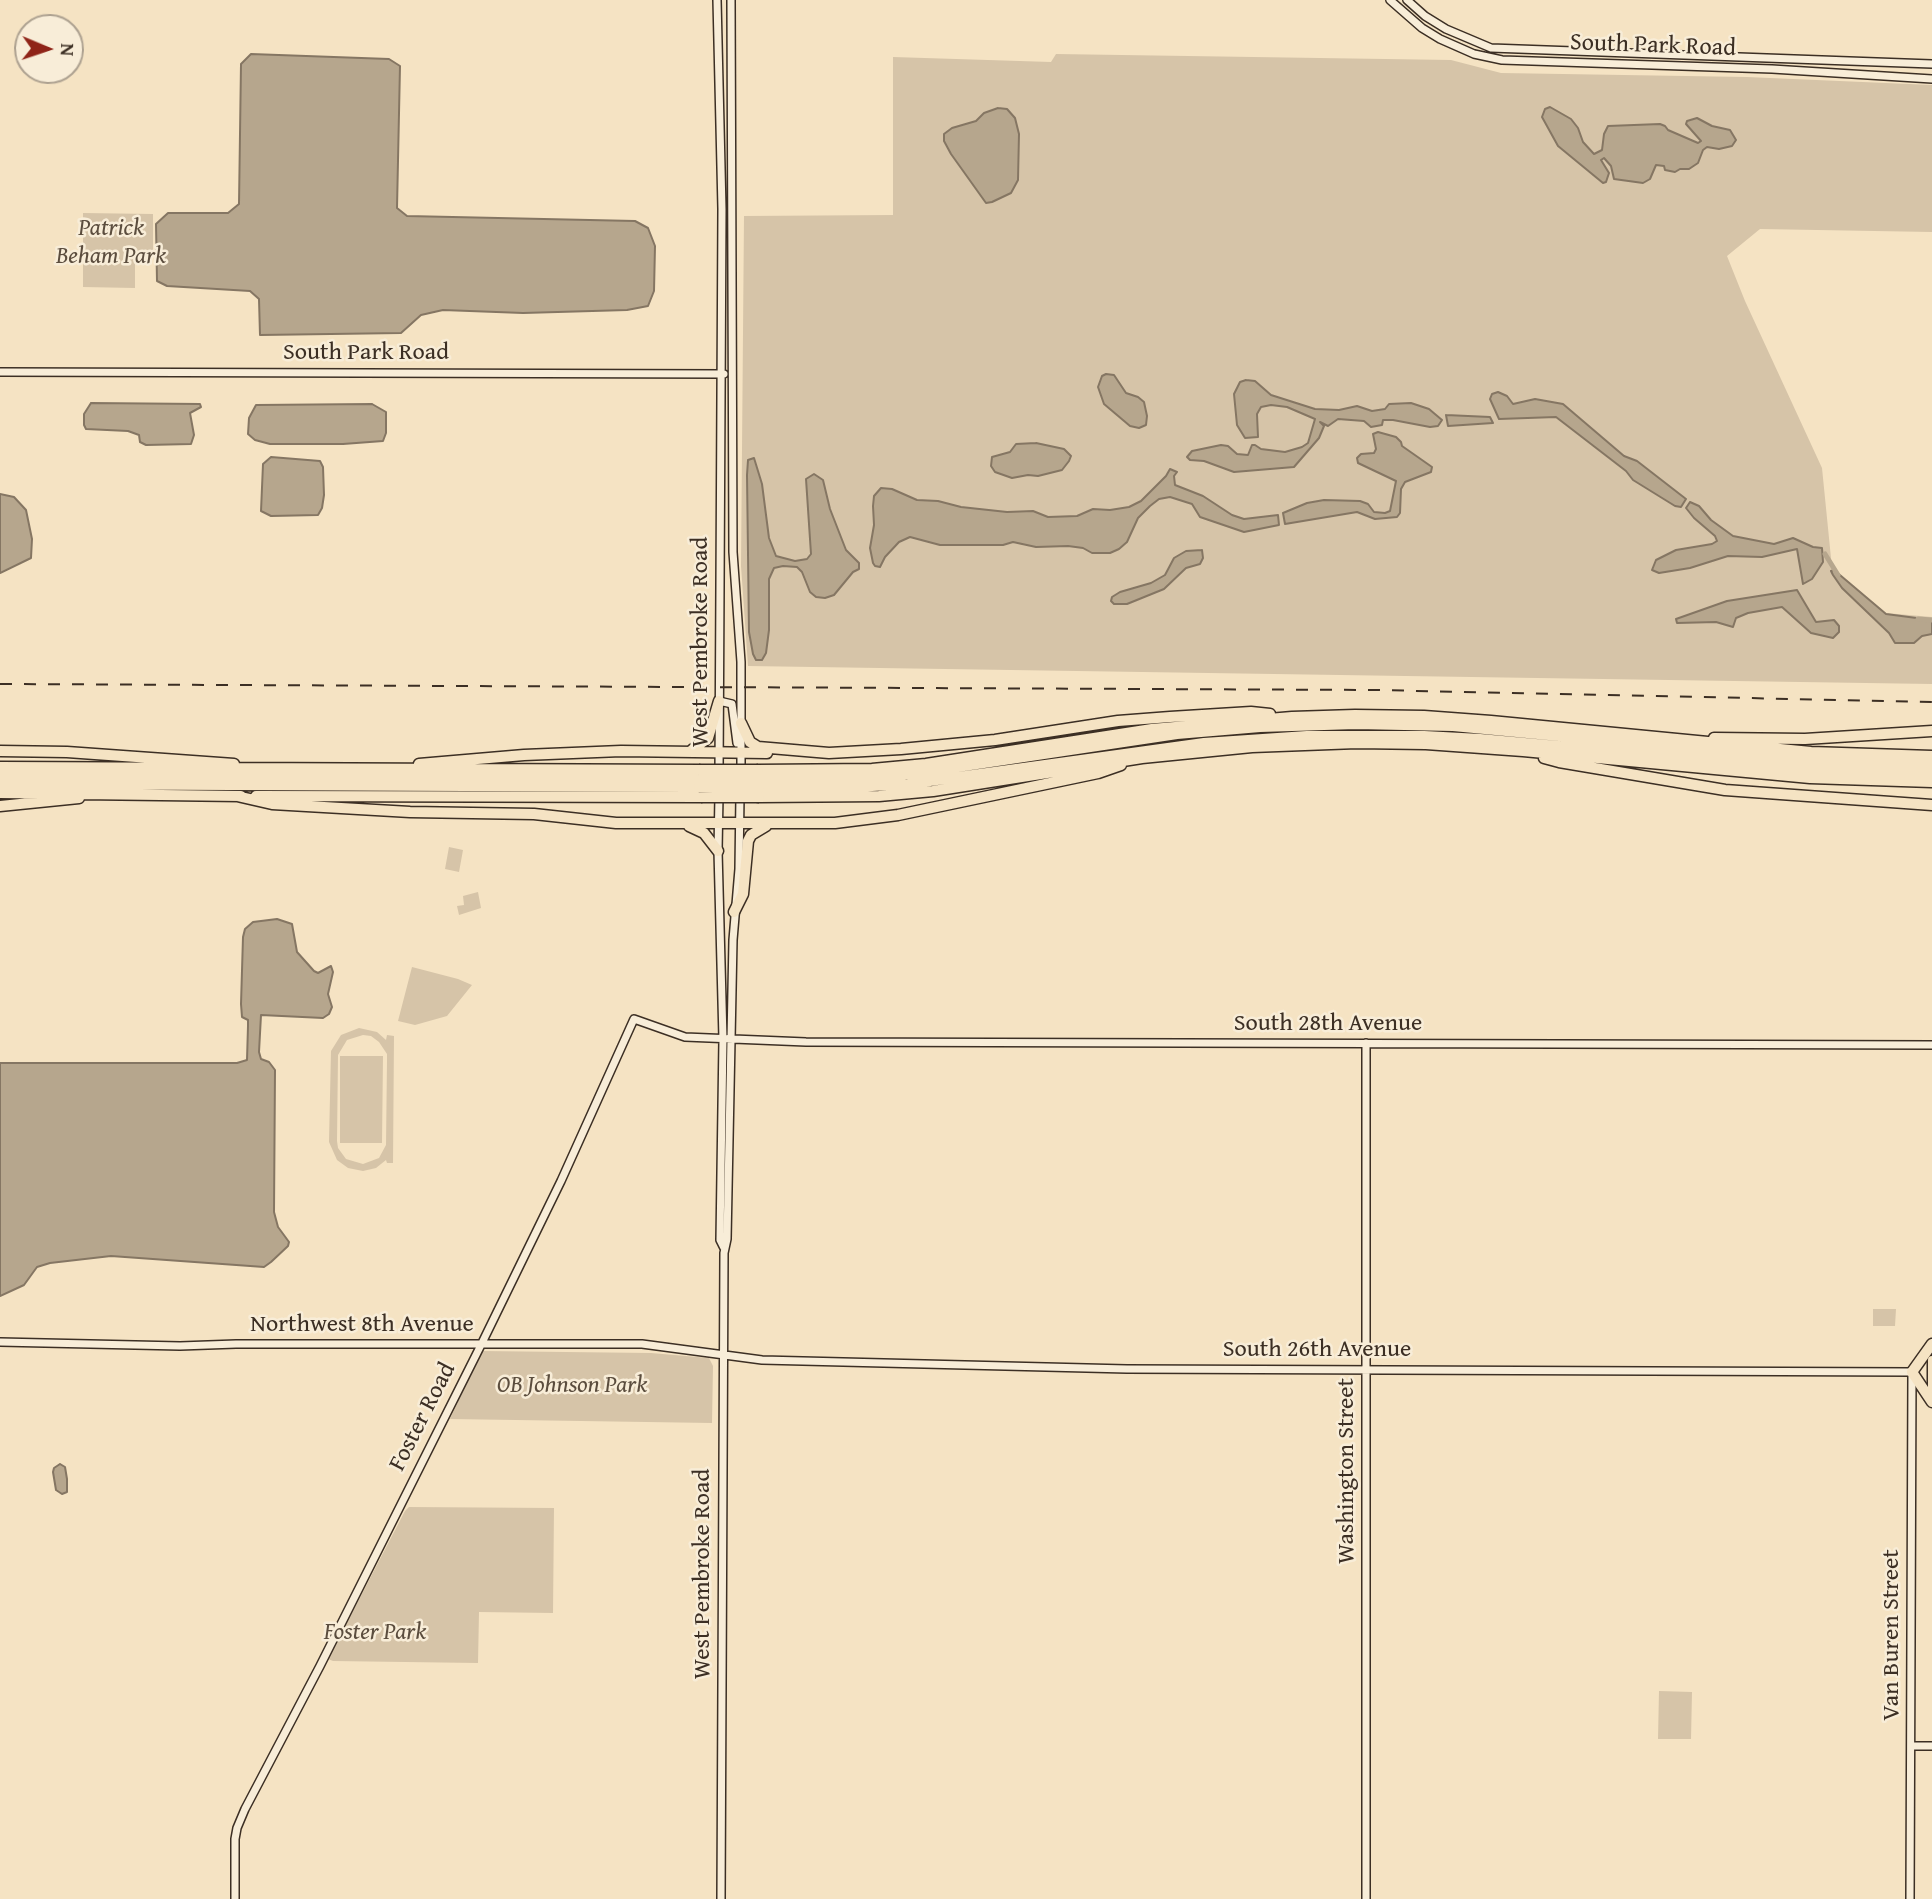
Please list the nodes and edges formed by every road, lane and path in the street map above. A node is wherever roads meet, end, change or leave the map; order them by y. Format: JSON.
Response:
{"nodes":[{"id":1,"x":717,"y":0,"type":"edge"},
{"id":2,"x":732,"y":0,"type":"edge"},
{"id":3,"x":1390,"y":0,"type":"edge"},
{"id":4,"x":1407,"y":0,"type":"edge"},
{"id":5,"x":1906,"y":63,"type":"junction"},
{"id":6,"x":1932,"y":64,"type":"edge"},
{"id":7,"x":1906,"y":78,"type":"junction"},
{"id":8,"x":1932,"y":79,"type":"edge"},
{"id":9,"x":720,"y":136,"type":"junction"},
{"id":10,"x":732,"y":157,"type":"junction"},
{"id":11,"x":722,"y":209,"type":"junction"},
{"id":12,"x":732,"y":232,"type":"junction"},
{"id":13,"x":0,"y":372,"type":"edge"},
{"id":14,"x":722,"y":374,"type":"junction"},
{"id":15,"x":732,"y":374,"type":"junction"},
{"id":16,"x":719,"y":701,"type":"junction"},
{"id":17,"x":1292,"y":717,"type":"junction"},
{"id":18,"x":741,"y":723,"type":"junction"},
{"id":19,"x":1932,"y":732,"type":"edge"},
{"id":20,"x":1678,"y":739,"type":"junction"},
{"id":21,"x":0,"y":751,"type":"edge"},
{"id":22,"x":690,"y":751,"type":"junction"},
{"id":23,"x":720,"y":751,"type":"junction"},
{"id":24,"x":793,"y":751,"type":"junction"},
{"id":25,"x":1523,"y":751,"type":"junction"},
{"id":26,"x":741,"y":753,"type":"junction"},
{"id":27,"x":1932,"y":756,"type":"edge"},
{"id":28,"x":1142,"y":758,"type":"junction"},
{"id":29,"x":1932,"y":764,"type":"edge"},
{"id":30,"x":0,"y":767,"type":"edge"},
{"id":31,"x":258,"y":768,"type":"junction"},
{"id":32,"x":384,"y":769,"type":"junction"},
{"id":33,"x":1932,"y":773,"type":"edge"},
{"id":34,"x":0,"y":776,"type":"edge"},
{"id":35,"x":1932,"y":782,"type":"edge"},
{"id":36,"x":699,"y":783,"type":"junction"},
{"id":37,"x":758,"y":784,"type":"junction"},
{"id":38,"x":0,"y":785,"type":"edge"},
{"id":39,"x":0,"y":793,"type":"edge"},
{"id":40,"x":101,"y":795,"type":"junction"},
{"id":41,"x":237,"y":796,"type":"junction"},
{"id":42,"x":0,"y":806,"type":"edge"},
{"id":43,"x":1932,"y":806,"type":"edge"},
{"id":44,"x":685,"y":824,"type":"junction"},
{"id":45,"x":718,"y":824,"type":"junction"},
{"id":46,"x":740,"y":824,"type":"junction"},
{"id":47,"x":769,"y":825,"type":"junction"},
{"id":48,"x":718,"y":851,"type":"junction"},
{"id":49,"x":734,"y":912,"type":"junction"},
{"id":50,"x":634,"y":1019,"type":"joint"},
{"id":51,"x":727,"y":1039,"type":"junction"},
{"id":52,"x":1366,"y":1043,"type":"junction"},
{"id":53,"x":1932,"y":1045,"type":"edge"},
{"id":54,"x":0,"y":1342,"type":"edge"},
{"id":55,"x":1932,"y":1344,"type":"edge"},
{"id":56,"x":481,"y":1345,"type":"junction"},
{"id":57,"x":723,"y":1354,"type":"junction"},
{"id":58,"x":1932,"y":1360,"type":"edge"},
{"id":59,"x":1367,"y":1370,"type":"junction"},
{"id":60,"x":1912,"y":1372,"type":"junction"},
{"id":61,"x":1932,"y":1391,"type":"edge"},
{"id":62,"x":1932,"y":1402,"type":"edge"},
{"id":63,"x":1911,"y":1746,"type":"junction"},
{"id":64,"x":1932,"y":1746,"type":"edge"},
{"id":65,"x":235,"y":1899,"type":"edge"},
{"id":66,"x":720,"y":1899,"type":"edge"},
{"id":67,"x":1366,"y":1899,"type":"edge"},
{"id":68,"x":1910,"y":1899,"type":"edge"}],
"edges":[{"from":1,"to":9,"type":"street","name":"West Pembroke Road"},
{"from":2,"to":10,"type":"street","name":"West Pembroke Road"},
{"from":3,"to":7,"type":"street","name":"South Park Road"},
{"from":4,"to":5,"type":"street","name":"South Park Road"},
{"from":5,"to":6,"type":"street","name":"South Park Road"},
{"from":5,"to":7,"type":"street"},
{"from":7,"to":8,"type":"street","name":"South Park Road"},
{"from":9,"to":10,"type":"street"},
{"from":9,"to":11,"type":"street","name":"West Pembroke Road"},
{"from":10,"to":12,"type":"street","name":"West Pembroke Road"},
{"from":11,"to":12,"type":"street"},
{"from":11,"to":14,"type":"street","name":"West Pembroke Road"},
{"from":12,"to":15,"type":"street","name":"West Pembroke Road"},
{"from":13,"to":14,"type":"street","name":"South Park Road"},
{"from":14,"to":15,"type":"street","name":"South Park Road"},
{"from":14,"to":16,"type":"street","name":"West Pembroke Road"},
{"from":15,"to":18,"type":"street","name":"West Pembroke Road"},
{"from":16,"to":22,"type":"highway"},
{"from":16,"to":23,"type":"street","name":"West Pembroke Road"},
{"from":16,"to":26,"type":"street"},
{"from":17,"to":20,"type":"highway"},
{"from":17,"to":24,"type":"highway"},
{"from":17,"to":37,"type":"highway"},
{"from":18,"to":24,"type":"highway"},
{"from":18,"to":26,"type":"street","name":"West Pembroke Road"},
{"from":19,"to":20,"type":"highway"},
{"from":20,"to":27,"type":"highway"},
{"from":21,"to":31,"type":"highway"},
{"from":22,"to":23,"type":"highway"},
{"from":22,"to":32,"type":"highway"},
{"from":23,"to":26,"type":"highway"},
{"from":23,"to":45,"type":"street","name":"West Pembroke Road"},
{"from":24,"to":26,"type":"highway"},
{"from":25,"to":28,"type":"highway"},
{"from":25,"to":35,"type":"highway"},
{"from":25,"to":43,"type":"highway"},
{"from":26,"to":46,"type":"street","name":"West Pembroke Road"},
{"from":28,"to":37,"type":"highway"},
{"from":28,"to":47,"type":"highway"},
{"from":29,"to":37,"type":"highway"},
{"from":30,"to":31,"type":"highway"},
{"from":31,"to":32,"type":"highway"},
{"from":32,"to":36,"type":"highway"},
{"from":33,"to":37,"type":"highway"},
{"from":34,"to":36,"type":"highway"},
{"from":36,"to":37,"type":"highway","bridge":true},
{"from":36,"to":37,"type":"highway","bridge":true},
{"from":36,"to":38,"type":"highway"},
{"from":36,"to":41,"type":"highway"},
{"from":39,"to":40,"type":"highway"},
{"from":40,"to":41,"type":"highway"},
{"from":40,"to":42,"type":"highway"},
{"from":41,"to":44,"type":"highway"},
{"from":44,"to":45,"type":"highway"},
{"from":44,"to":48,"type":"highway"},
{"from":45,"to":46,"type":"highway"},
{"from":45,"to":48,"type":"street","name":"West Pembroke Road"},
{"from":46,"to":47,"type":"highway"},
{"from":46,"to":49,"type":"street","name":"West Pembroke Road"},
{"from":47,"to":49,"type":"highway"},
{"from":48,"to":51,"type":"street","name":"West Pembroke Road"},
{"from":49,"to":51,"type":"street","name":"West Pembroke Road"},
{"from":50,"to":51,"type":"street","name":"South 28th Avenue"},
{"from":50,"to":56,"type":"street","name":"Foster Road"},
{"from":51,"to":52,"type":"street","name":"South 28th Avenue"},
{"from":51,"to":57,"type":"street","name":"West Pembroke Road"},
{"from":52,"to":53,"type":"street","name":"South 28th Avenue"},
{"from":52,"to":59,"type":"street","name":"Washington Street"},
{"from":54,"to":56,"type":"street","name":"Northwest 8th Avenue"},
{"from":55,"to":60,"type":"highway"},
{"from":56,"to":57,"type":"street","name":"Northwest 8th Avenue"},
{"from":56,"to":65,"type":"street","name":"Foster Road"},
{"from":57,"to":59,"type":"street","name":"South 26th Avenue"},
{"from":57,"to":66,"type":"street","name":"West Pembroke Road"},
{"from":58,"to":61,"type":"main road"},
{"from":59,"to":60,"type":"street","name":"South 26th Avenue"},
{"from":59,"to":67,"type":"street","name":"Washington Street"},
{"from":60,"to":62,"type":"highway"},
{"from":60,"to":63,"type":"street","name":"Van Buren Street"},
{"from":63,"to":64,"type":"street"},
{"from":63,"to":68,"type":"street","name":"Van Buren Street"}]}
